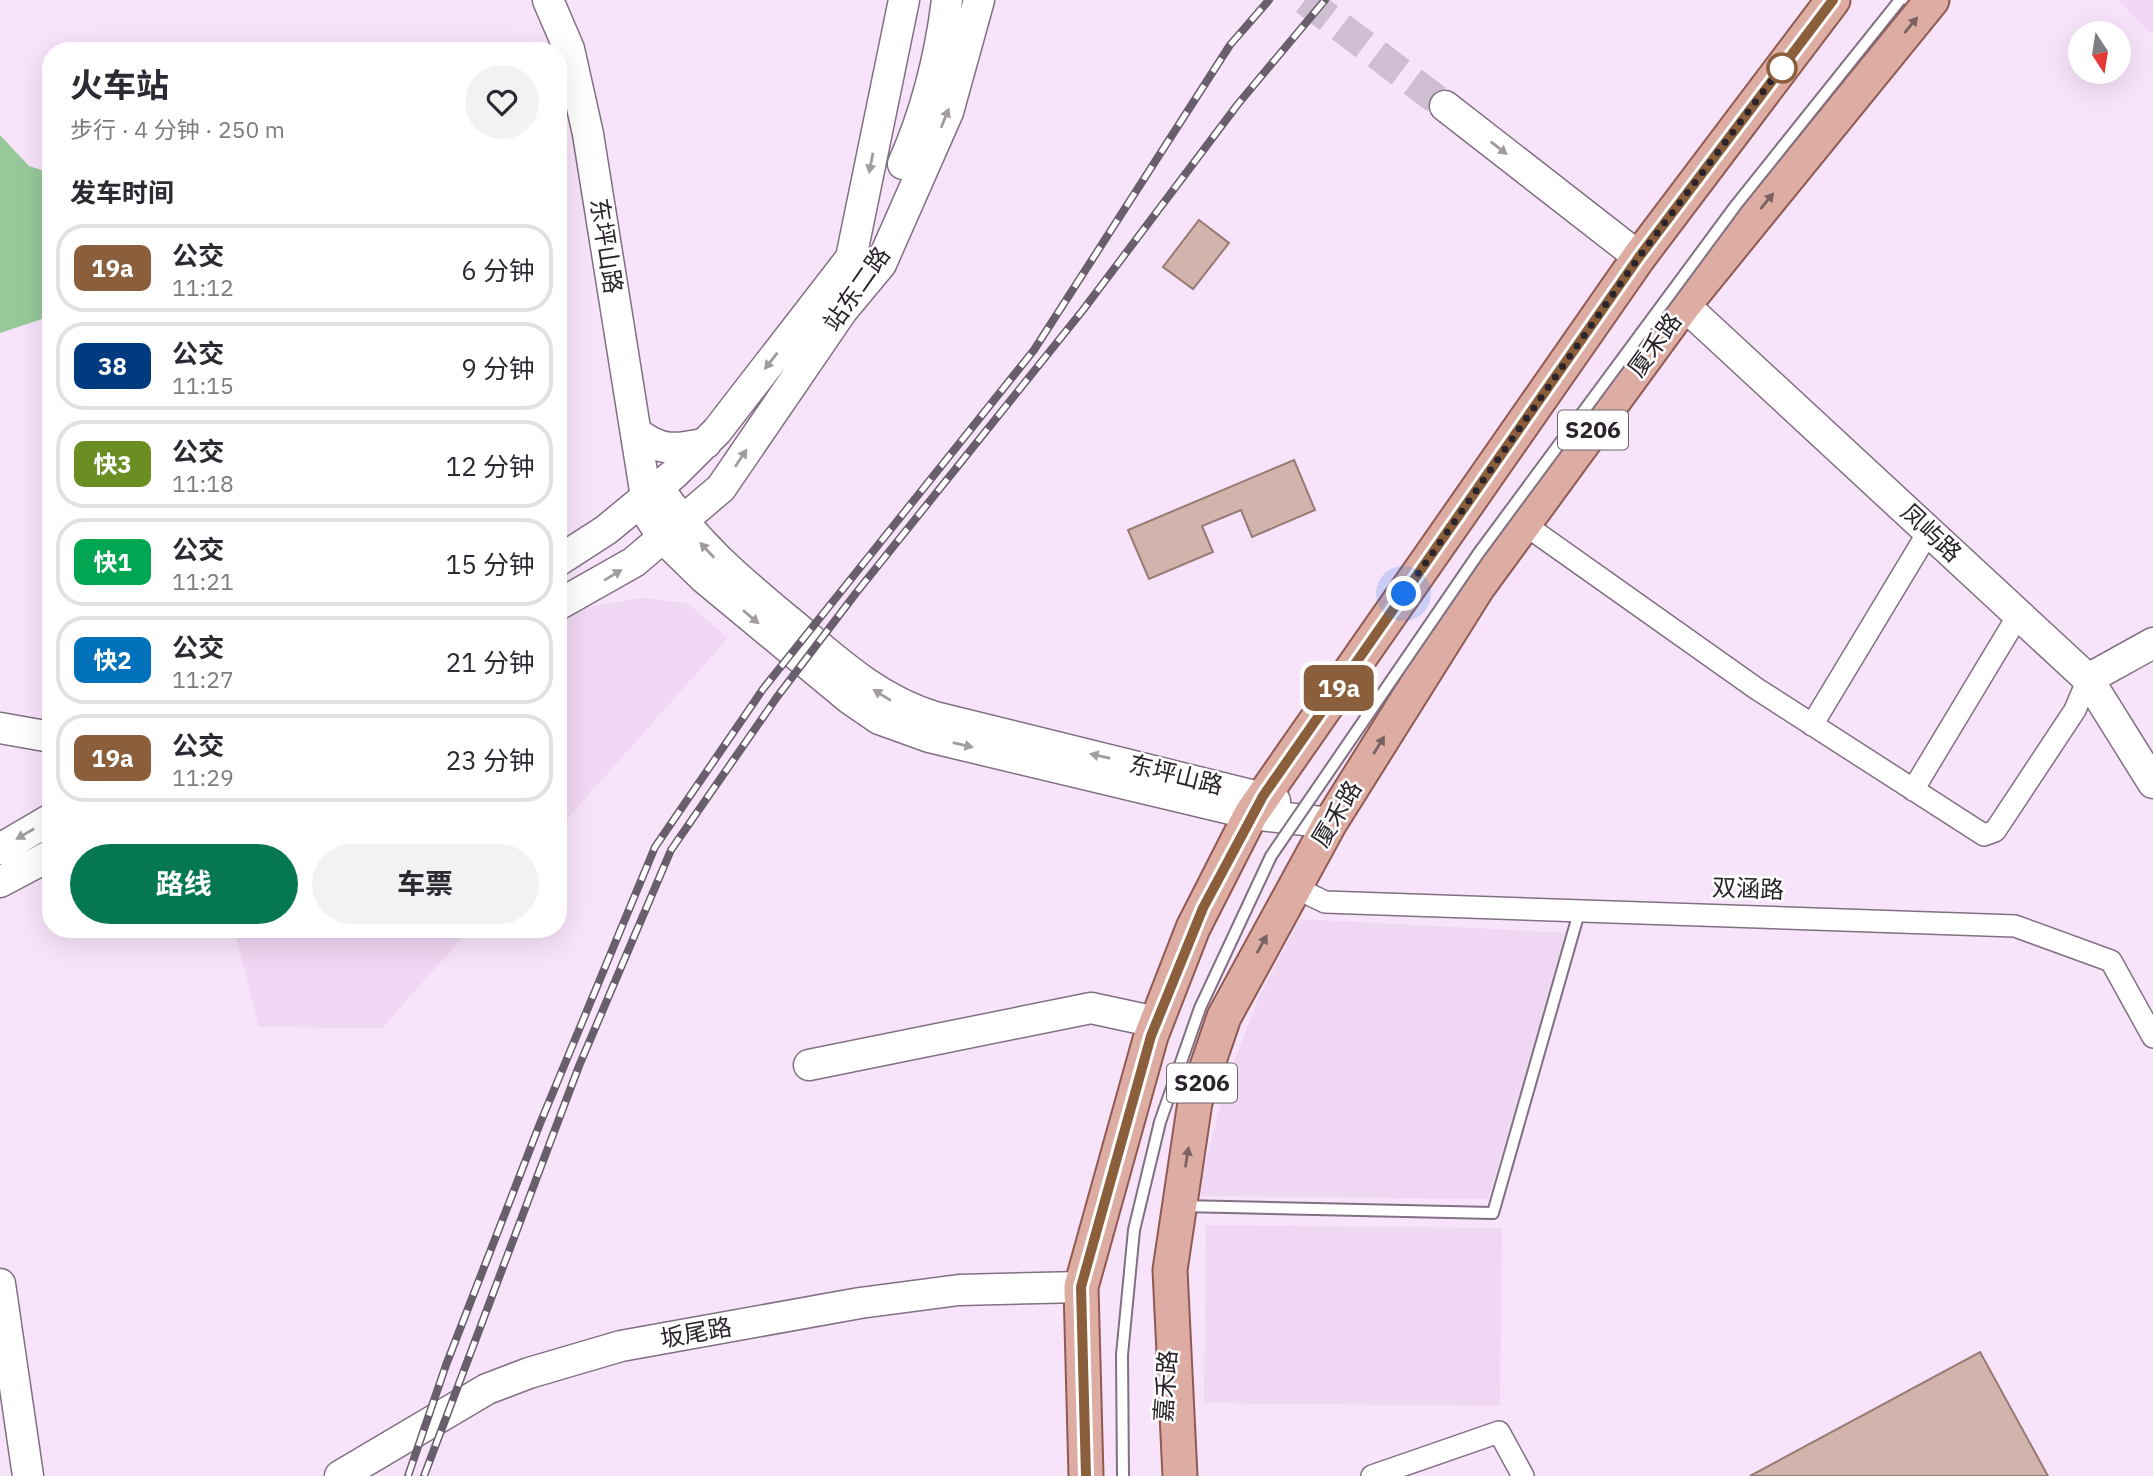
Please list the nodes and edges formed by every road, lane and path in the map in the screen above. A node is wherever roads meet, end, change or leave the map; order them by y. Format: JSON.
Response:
{"nodes":[{"id":1,"x":548,"y":0,"type":"edge"},
{"id":2,"x":904,"y":0,"type":"edge"},
{"id":3,"x":947,"y":0,"type":"edge"},
{"id":4,"x":979,"y":0,"type":"edge"},
{"id":5,"x":1833,"y":0,"type":"edge"},
{"id":6,"x":1900,"y":0,"type":"edge"},
{"id":7,"x":1932,"y":0,"type":"edge"},
{"id":8,"x":566,"y":42,"type":"edge"},
{"id":9,"x":567,"y":44,"type":"edge"},
{"id":10,"x":1445,"y":106,"type":"tunnel mouth"},
{"id":11,"x":1639,"y":257,"type":"junction"},
{"id":12,"x":852,"y":258,"type":"junction"},
{"id":13,"x":1684,"y":305,"type":"junction"},
{"id":14,"x":636,"y":432,"type":"junction"},
{"id":15,"x":706,"y":443,"type":"junction"},
{"id":16,"x":648,"y":495,"type":"junction"},
{"id":17,"x":681,"y":524,"type":"junction"},
{"id":18,"x":1524,"y":524,"type":"junction"},
{"id":19,"x":1928,"y":531,"type":"junction"},
{"id":20,"x":567,"y":555,"type":"edge"},
{"id":21,"x":567,"y":600,"type":"edge"},
{"id":22,"x":2018,"y":614,"type":"junction"},
{"id":23,"x":2153,"y":643,"type":"edge"},
{"id":24,"x":2088,"y":679,"type":"junction"},
{"id":25,"x":1812,"y":724,"type":"junction"},
{"id":26,"x":0,"y":728,"type":"edge"},
{"id":27,"x":42,"y":735,"type":"edge"},
{"id":28,"x":2153,"y":783,"type":"edge"},
{"id":29,"x":1913,"y":790,"type":"junction"},
{"id":30,"x":1257,"y":805,"type":"junction"},
{"id":31,"x":42,"y":824,"type":"edge"},
{"id":32,"x":1330,"y":824,"type":"junction"},
{"id":33,"x":0,"y":849,"type":"edge"},
{"id":34,"x":42,"y":861,"type":"edge"},
{"id":35,"x":0,"y":882,"type":"edge"},
{"id":36,"x":1294,"y":887,"type":"junction"},
{"id":37,"x":1580,"y":909,"type":"junction"},
{"id":38,"x":1156,"y":1022,"type":"junction"},
{"id":39,"x":2153,"y":1037,"type":"edge"},
{"id":40,"x":810,"y":1065,"type":"dead end"},
{"id":41,"x":1180,"y":1206,"type":"junction"},
{"id":42,"x":0,"y":1284,"type":"edge"},
{"id":43,"x":1081,"y":1287,"type":"junction"},
{"id":44,"x":1171,"y":1297,"type":"junction"},
{"id":45,"x":28,"y":1476,"type":"edge"},
{"id":46,"x":340,"y":1476,"type":"edge"},
{"id":47,"x":1086,"y":1476,"type":"edge"},
{"id":48,"x":1123,"y":1476,"type":"edge"},
{"id":49,"x":1160,"y":1476,"type":"edge"},
{"id":50,"x":1180,"y":1476,"type":"edge"},
{"id":51,"x":1372,"y":1476,"type":"edge"},
{"id":52,"x":1523,"y":1476,"type":"edge"}],
"edges":[{"from":1,"to":8,"type":"street","name":"东坪山路"},
{"from":2,"to":12,"type":"street","one_way":true},
{"from":3,"to":12,"type":"street"},
{"from":17,"to":4,"type":"street","name":"站东二路","one_way":true},
{"from":5,"to":11,"type":"main road","number":"S206"},
{"from":6,"to":48,"type":"lane","bridge":true},
{"from":13,"to":7,"type":"main road","name":"厦禾路","number":"S206","one_way":true},
{"from":9,"to":14,"type":"street","name":"东坪山路"},
{"from":10,"to":11,"type":"street","one_way":true},
{"from":11,"to":30,"type":"main road","number":"S206"},
{"from":12,"to":15,"type":"street","one_way":true},
{"from":13,"to":18,"type":"main road","name":"厦禾路","number":"S206"},
{"from":13,"to":19,"type":"street","name":"凤屿路"},
{"from":14,"to":15,"type":"street"},
{"from":14,"to":16,"type":"street","name":"东坪山路"},
{"from":15,"to":16,"type":"street"},
{"from":16,"to":17,"type":"street","name":"东坪山路"},
{"from":16,"to":20,"type":"street"},
{"from":21,"to":17,"type":"street","name":"站东二路","one_way":true},
{"from":17,"to":30,"type":"street","name":"东坪山路"},
{"from":18,"to":25,"type":"street"},
{"from":32,"to":18,"type":"main road","name":"厦禾路","number":"S206","one_way":true},
{"from":19,"to":22,"type":"street","name":"凤屿路"},
{"from":19,"to":25,"type":"street"},
{"from":22,"to":24,"type":"street","name":"凤屿路"},
{"from":22,"to":29,"type":"street"},
{"from":23,"to":24,"type":"street"},
{"from":24,"to":28,"type":"street","name":"凤屿路"},
{"from":24,"to":29,"type":"street"},
{"from":25,"to":29,"type":"street"},
{"from":26,"to":27,"type":"street"},
{"from":30,"to":32,"type":"street","name":"东坪山路"},
{"from":30,"to":38,"type":"main road","number":"S206"},
{"from":31,"to":33,"type":"street","one_way":true},
{"from":32,"to":36,"type":"main road","name":"厦禾路","number":"S206"},
{"from":34,"to":35,"type":"street"},
{"from":36,"to":37,"type":"street","name":"双涵路"},
{"from":41,"to":36,"type":"main road","number":"S206","one_way":true},
{"from":37,"to":39,"type":"street","name":"双涵路"},
{"from":37,"to":41,"type":"lane"},
{"from":38,"to":40,"type":"street"},
{"from":38,"to":43,"type":"main road","number":"S206"},
{"from":41,"to":44,"type":"main road","number":"S206"},
{"from":42,"to":45,"type":"street"},
{"from":43,"to":46,"type":"street","name":"坂尾路"},
{"from":43,"to":47,"type":"main road","number":"S206"},
{"from":44,"to":49,"type":"main road","name":"嘉禾路","number":"S206"},
{"from":44,"to":50,"type":"main road","number":"S206"},
{"from":51,"to":52,"type":"street"}]}
